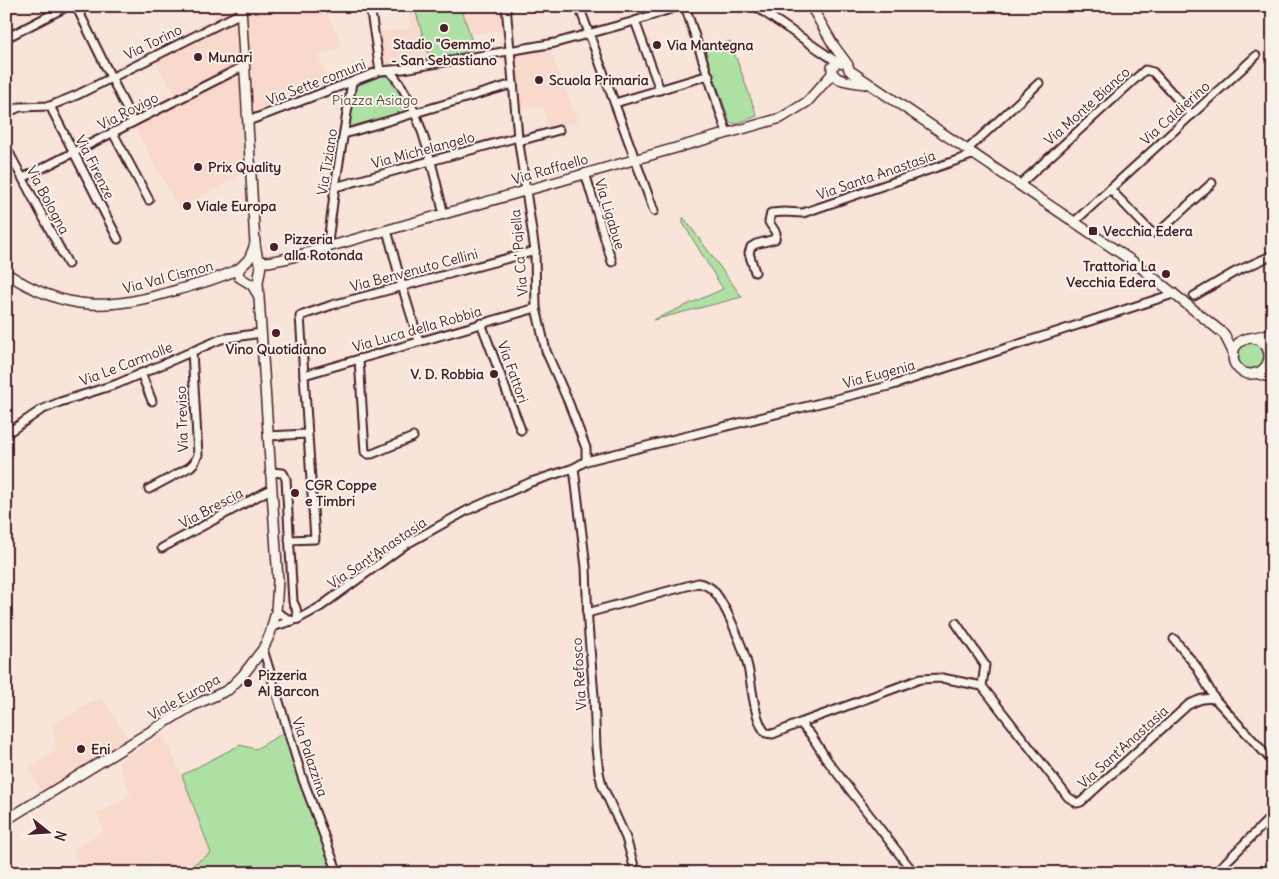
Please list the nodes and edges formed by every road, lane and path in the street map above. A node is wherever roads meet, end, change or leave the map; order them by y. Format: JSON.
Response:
{"nodes":[{"id":1,"x":68,"y":6,"type":"edge"},
{"id":2,"x":76,"y":6,"type":"edge"},
{"id":3,"x":370,"y":6,"type":"edge"},
{"id":4,"x":506,"y":6,"type":"edge"},
{"id":5,"x":579,"y":6,"type":"edge"},
{"id":6,"x":679,"y":6,"type":"edge"},
{"id":7,"x":685,"y":6,"type":"edge"},
{"id":8,"x":755,"y":6,"type":"edge"},
{"id":9,"x":811,"y":6,"type":"edge"},
{"id":10,"x":241,"y":10,"type":"edge"},
{"id":11,"x":635,"y":21,"type":"junction"},
{"id":12,"x":589,"y":34,"type":"junction"},
{"id":13,"x":6,"y":38,"type":"edge"},
{"id":14,"x":511,"y":50,"type":"junction"},
{"id":15,"x":1256,"y":56,"type":"dead end"},
{"id":16,"x":244,"y":66,"type":"junction"},
{"id":17,"x":380,"y":71,"type":"junction"},
{"id":18,"x":390,"y":71,"type":"junction"},
{"id":19,"x":840,"y":71,"type":"junction"},
{"id":20,"x":708,"y":76,"type":"junction"},
{"id":21,"x":112,"y":77,"type":"junction"},
{"id":22,"x":352,"y":82,"type":"junction"},
{"id":23,"x":1039,"y":82,"type":"dead end"},
{"id":24,"x":513,"y":84,"type":"junction"},
{"id":25,"x":660,"y":90,"type":"junction"},
{"id":26,"x":614,"y":103,"type":"junction"},
{"id":27,"x":50,"y":106,"type":"junction"},
{"id":28,"x":6,"y":114,"type":"edge"},
{"id":29,"x":415,"y":114,"type":"junction"},
{"id":30,"x":1192,"y":115,"type":"junction"},
{"id":31,"x":248,"y":121,"type":"junction"},
{"id":32,"x":133,"y":122,"type":"junction"},
{"id":33,"x":559,"y":130,"type":"dead end"},
{"id":34,"x":112,"y":133,"type":"junction"},
{"id":35,"x":727,"y":133,"type":"junction"},
{"id":36,"x":344,"y":134,"type":"junction"},
{"id":37,"x":518,"y":139,"type":"junction"},
{"id":38,"x":6,"y":147,"type":"edge"},
{"id":39,"x":971,"y":152,"type":"junction"},
{"id":40,"x":74,"y":153,"type":"junction"},
{"id":41,"x":635,"y":159,"type":"junction"},
{"id":42,"x":431,"y":161,"type":"junction"},
{"id":43,"x":585,"y":173,"type":"junction"},
{"id":44,"x":23,"y":178,"type":"junction"},
{"id":45,"x":1212,"y":183,"type":"dead end"},
{"id":46,"x":1019,"y":185,"type":"junction"},
{"id":47,"x":334,"y":187,"type":"junction"},
{"id":48,"x":1110,"y":189,"type":"junction"},
{"id":49,"x":526,"y":190,"type":"junction"},
{"id":50,"x":149,"y":200,"type":"dead end"},
{"id":51,"x":654,"y":211,"type":"dead end"},
{"id":52,"x":444,"y":215,"type":"junction"},
{"id":53,"x":1074,"y":222,"type":"junction"},
{"id":54,"x":387,"y":230,"type":"junction"},
{"id":55,"x":118,"y":239,"type":"dead end"},
{"id":56,"x":329,"y":246,"type":"junction"},
{"id":57,"x":535,"y":251,"type":"junction"},
{"id":58,"x":1273,"y":255,"type":"edge"},
{"id":59,"x":256,"y":260,"type":"junction"},
{"id":60,"x":277,"y":261,"type":"junction"},
{"id":61,"x":612,"y":262,"type":"dead end"},
{"id":62,"x":68,"y":264,"type":"dead end"},
{"id":63,"x":238,"y":269,"type":"junction"},
{"id":64,"x":755,"y":272,"type":"dead end"},
{"id":65,"x":6,"y":273,"type":"edge"},
{"id":66,"x":259,"y":273,"type":"junction"},
{"id":67,"x":224,"y":276,"type":"junction"},
{"id":68,"x":244,"y":281,"type":"junction"},
{"id":69,"x":402,"y":286,"type":"junction"},
{"id":70,"x":1173,"y":292,"type":"junction"},
{"id":71,"x":258,"y":295,"type":"junction"},
{"id":72,"x":1194,"y":296,"type":"dead end"},
{"id":73,"x":536,"y":308,"type":"junction"},
{"id":74,"x":481,"y":324,"type":"junction"},
{"id":75,"x":1273,"y":332,"type":"edge"},
{"id":76,"x":261,"y":333,"type":"junction"},
{"id":77,"x":1224,"y":334,"type":"junction"},
{"id":78,"x":1249,"y":338,"type":"junction"},
{"id":79,"x":1273,"y":338,"type":"edge"},
{"id":80,"x":419,"y":341,"type":"junction"},
{"id":81,"x":192,"y":351,"type":"junction"},
{"id":82,"x":1234,"y":354,"type":"junction"},
{"id":83,"x":359,"y":359,"type":"junction"},
{"id":84,"x":1270,"y":359,"type":"edge"},
{"id":85,"x":141,"y":373,"type":"junction"},
{"id":86,"x":1255,"y":373,"type":"junction"},
{"id":87,"x":304,"y":375,"type":"junction"},
{"id":88,"x":1273,"y":378,"type":"edge"},
{"id":89,"x":152,"y":401,"type":"dead end"},
{"id":90,"x":521,"y":430,"type":"dead end"},
{"id":91,"x":6,"y":434,"type":"edge"},
{"id":92,"x":307,"y":434,"type":"junction"},
{"id":93,"x":268,"y":436,"type":"junction"},
{"id":94,"x":413,"y":437,"type":"dead end"},
{"id":95,"x":586,"y":461,"type":"junction"},
{"id":96,"x":574,"y":468,"type":"junction"},
{"id":97,"x":270,"y":472,"type":"junction"},
{"id":98,"x":149,"y":489,"type":"dead end"},
{"id":99,"x":271,"y":489,"type":"junction"},
{"id":100,"x":289,"y":540,"type":"junction"},
{"id":101,"x":162,"y":548,"type":"dead end"},
{"id":102,"x":276,"y":612,"type":"junction"},
{"id":103,"x":588,"y":613,"type":"junction"},
{"id":104,"x":295,"y":620,"type":"junction"},
{"id":105,"x":956,"y":623,"type":"dead end"},
{"id":106,"x":272,"y":627,"type":"junction"},
{"id":107,"x":1174,"y":639,"type":"dead end"},
{"id":108,"x":263,"y":649,"type":"junction"},
{"id":109,"x":982,"y":686,"type":"junction"},
{"id":110,"x":1215,"y":699,"type":"junction"},
{"id":111,"x":800,"y":723,"type":"junction"},
{"id":112,"x":1273,"y":762,"type":"edge"},
{"id":113,"x":1273,"y":815,"type":"edge"},
{"id":114,"x":6,"y":820,"type":"edge"},
{"id":115,"x":338,"y":873,"type":"edge"},
{"id":116,"x":636,"y":873,"type":"edge"},
{"id":117,"x":914,"y":873,"type":"edge"},
{"id":118,"x":1215,"y":873,"type":"edge"}],
"edges":[{"from":1,"to":13,"type":"street"},
{"from":2,"to":21,"type":"street"},
{"from":3,"to":17,"type":"street"},
{"from":4,"to":14,"type":"street","name":"Via Ca' Pajella"},
{"from":5,"to":12,"type":"street"},
{"from":6,"to":11,"type":"street"},
{"from":7,"to":20,"type":"street"},
{"from":8,"to":19,"type":"street"},
{"from":9,"to":19,"type":"main road"},
{"from":10,"to":16,"type":"main road","name":"Viale Europa"},
{"from":10,"to":21,"type":"street","name":"Via Torino"},
{"from":11,"to":12,"type":"street"},
{"from":11,"to":25,"type":"street"},
{"from":12,"to":14,"type":"street"},
{"from":12,"to":26,"type":"street"},
{"from":14,"to":18,"type":"street","name":"Via Sette comuni"},
{"from":14,"to":24,"type":"street","name":"Via Ca' Pajella"},
{"from":15,"to":30,"type":"street","name":"Via Caldierino"},
{"from":16,"to":31,"type":"main road","name":"Viale Europa"},
{"from":16,"to":32,"type":"street","name":"Via Rovigo"},
{"from":17,"to":18,"type":"street","name":"Via Sette comuni"},
{"from":17,"to":22,"type":"street","name":"Via Sette comuni"},
{"from":18,"to":29,"type":"street"},
{"from":19,"to":35,"type":"main road","name":"Via Raffaello"},
{"from":19,"to":39,"type":"main road"},
{"from":20,"to":25,"type":"street"},
{"from":20,"to":35,"type":"street"},
{"from":21,"to":27,"type":"street","name":"Via Torino"},
{"from":21,"to":32,"type":"street"},
{"from":22,"to":31,"type":"street","name":"Via Sette comuni"},
{"from":22,"to":36,"type":"street","name":"Via Tiziano"},
{"from":23,"to":39,"type":"street"},
{"from":24,"to":29,"type":"street"},
{"from":24,"to":37,"type":"street","name":"Via Ca' Pajella"},
{"from":25,"to":26,"type":"street"},
{"from":26,"to":41,"type":"street"},
{"from":27,"to":28,"type":"street"},
{"from":27,"to":40,"type":"street","name":"Via Firenze"},
{"from":29,"to":36,"type":"street"},
{"from":29,"to":42,"type":"street"},
{"from":30,"to":46,"type":"street","name":"Via Monte Bianco"},
{"from":30,"to":48,"type":"street","name":"Via Caldierino"},
{"from":31,"to":59,"type":"main road","name":"Viale Europa"},
{"from":32,"to":34,"type":"street","name":"Via Rovigo"},
{"from":33,"to":37,"type":"street","name":"Via Michelangelo"},
{"from":34,"to":40,"type":"street","name":"Via Rovigo"},
{"from":34,"to":50,"type":"street"},
{"from":35,"to":41,"type":"main road","name":"Via Raffaello"},
{"from":36,"to":47,"type":"street","name":"Via Tiziano"},
{"from":37,"to":42,"type":"street","name":"Via Michelangelo"},
{"from":37,"to":49,"type":"street","name":"Via Ca' Pajella"},
{"from":38,"to":44,"type":"street","name":"Via Bologna"},
{"from":39,"to":46,"type":"main road"},
{"from":39,"to":64,"type":"street","name":"Via Santa Anastasia"},
{"from":40,"to":44,"type":"street","name":"Via Rovigo"},
{"from":40,"to":55,"type":"street","name":"Via Firenze"},
{"from":41,"to":43,"type":"main road","name":"Via Raffaello"},
{"from":41,"to":51,"type":"street"},
{"from":42,"to":47,"type":"street","name":"Via Michelangelo"},
{"from":42,"to":52,"type":"street"},
{"from":43,"to":49,"type":"main road","name":"Via Raffaello"},
{"from":43,"to":61,"type":"street","name":"Via Ligabue"},
{"from":44,"to":62,"type":"street","name":"Via Bologna"},
{"from":45,"to":48,"type":"street"},
{"from":46,"to":53,"type":"main road"},
{"from":47,"to":56,"type":"street","name":"Via Tiziano"},
{"from":48,"to":53,"type":"street","name":"Via Caldierino"},
{"from":49,"to":52,"type":"main road","name":"Via Raffaello"},
{"from":49,"to":57,"type":"street","name":"Via Ca' Pajella"},
{"from":52,"to":54,"type":"main road","name":"Via Raffaello"},
{"from":53,"to":70,"type":"main road"},
{"from":54,"to":56,"type":"main road","name":"Via Raffaello"},
{"from":54,"to":69,"type":"street"},
{"from":56,"to":60,"type":"main road","name":"Via Raffaello"},
{"from":57,"to":69,"type":"street","name":"Via Benvenuto Cellini"},
{"from":57,"to":73,"type":"street","name":"Via Ca' Pajella"},
{"from":58,"to":72,"type":"street"},
{"from":59,"to":60,"type":"main road","name":"Via Raffaello"},
{"from":59,"to":63,"type":"main road"},
{"from":59,"to":66,"type":"main road","name":"Viale Europa"},
{"from":60,"to":66,"type":"main road","name":"Via Raffaello"},
{"from":63,"to":67,"type":"main road","name":"Via Val Cismon"},
{"from":63,"to":68,"type":"main road"},
{"from":65,"to":67,"type":"main road","name":"Via Val Cismon"},
{"from":66,"to":68,"type":"main road"},
{"from":66,"to":71,"type":"main road","name":"Viale Europa"},
{"from":67,"to":68,"type":"main road","name":"Via Val Cismon"},
{"from":68,"to":71,"type":"main road"},
{"from":69,"to":80,"type":"street"},
{"from":69,"to":87,"type":"street","name":"Via Benvenuto Cellini"},
{"from":70,"to":77,"type":"main road"},
{"from":70,"to":95,"type":"street","name":"Via Eugenia"},
{"from":71,"to":76,"type":"main road","name":"Viale Europa"},
{"from":73,"to":74,"type":"street","name":"Via Luca della Robbia"},
{"from":73,"to":95,"type":"street","name":"Via Ca' Pajella"},
{"from":74,"to":80,"type":"street","name":"Via Luca della Robbia"},
{"from":74,"to":90,"type":"street","name":"Via Fattori"},
{"from":75,"to":78,"type":"main road"},
{"from":76,"to":81,"type":"street","name":"Via Le Carmolle"},
{"from":76,"to":93,"type":"main road","name":"Viale Europa"},
{"from":77,"to":78,"type":"main road"},
{"from":77,"to":82,"type":"main road"},
{"from":78,"to":82,"type":"main road"},
{"from":78,"to":84,"type":"main road"},
{"from":79,"to":84,"type":"main road"},
{"from":80,"to":83,"type":"street","name":"Via Luca della Robbia"},
{"from":81,"to":85,"type":"street","name":"Via Le Carmolle"},
{"from":81,"to":98,"type":"street","name":"Via Treviso"},
{"from":82,"to":86,"type":"main road"},
{"from":83,"to":87,"type":"street","name":"Via Luca della Robbia"},
{"from":83,"to":94,"type":"street"},
{"from":84,"to":86,"type":"main road"},
{"from":85,"to":89,"type":"street"},
{"from":85,"to":91,"type":"street","name":"Via Le Carmolle"},
{"from":86,"to":88,"type":"main road"},
{"from":87,"to":92,"type":"street"},
{"from":92,"to":93,"type":"street"},
{"from":92,"to":100,"type":"street"},
{"from":93,"to":97,"type":"main road","name":"Viale Europa"},
{"from":95,"to":96,"type":"street","name":"Via Sant'Anastasia"},
{"from":96,"to":103,"type":"street","name":"Via Refosco"},
{"from":96,"to":104,"type":"street","name":"Via Sant'Anastasia"},
{"from":97,"to":99,"type":"main road","name":"Viale Europa"},
{"from":97,"to":100,"type":"street"},
{"from":99,"to":101,"type":"street","name":"Via Brescia"},
{"from":99,"to":102,"type":"main road","name":"Viale Europa"},
{"from":100,"to":104,"type":"street"},
{"from":102,"to":104,"type":"street"},
{"from":102,"to":106,"type":"main road","name":"Viale Europa"},
{"from":103,"to":111,"type":"street"},
{"from":103,"to":116,"type":"street","name":"Via Refosco"},
{"from":104,"to":106,"type":"street","name":"Via Sant'Anastasia"},
{"from":105,"to":109,"type":"street"},
{"from":106,"to":108,"type":"main road","name":"Viale Europa"},
{"from":107,"to":110,"type":"street"},
{"from":108,"to":114,"type":"main road","name":"Viale Europa"},
{"from":108,"to":115,"type":"street","name":"Via Palazzina"},
{"from":109,"to":110,"type":"street","name":"Via Sant'Anastasia"},
{"from":109,"to":111,"type":"street"},
{"from":110,"to":112,"type":"street"},
{"from":111,"to":117,"type":"street"},
{"from":113,"to":118,"type":"street"}]}
